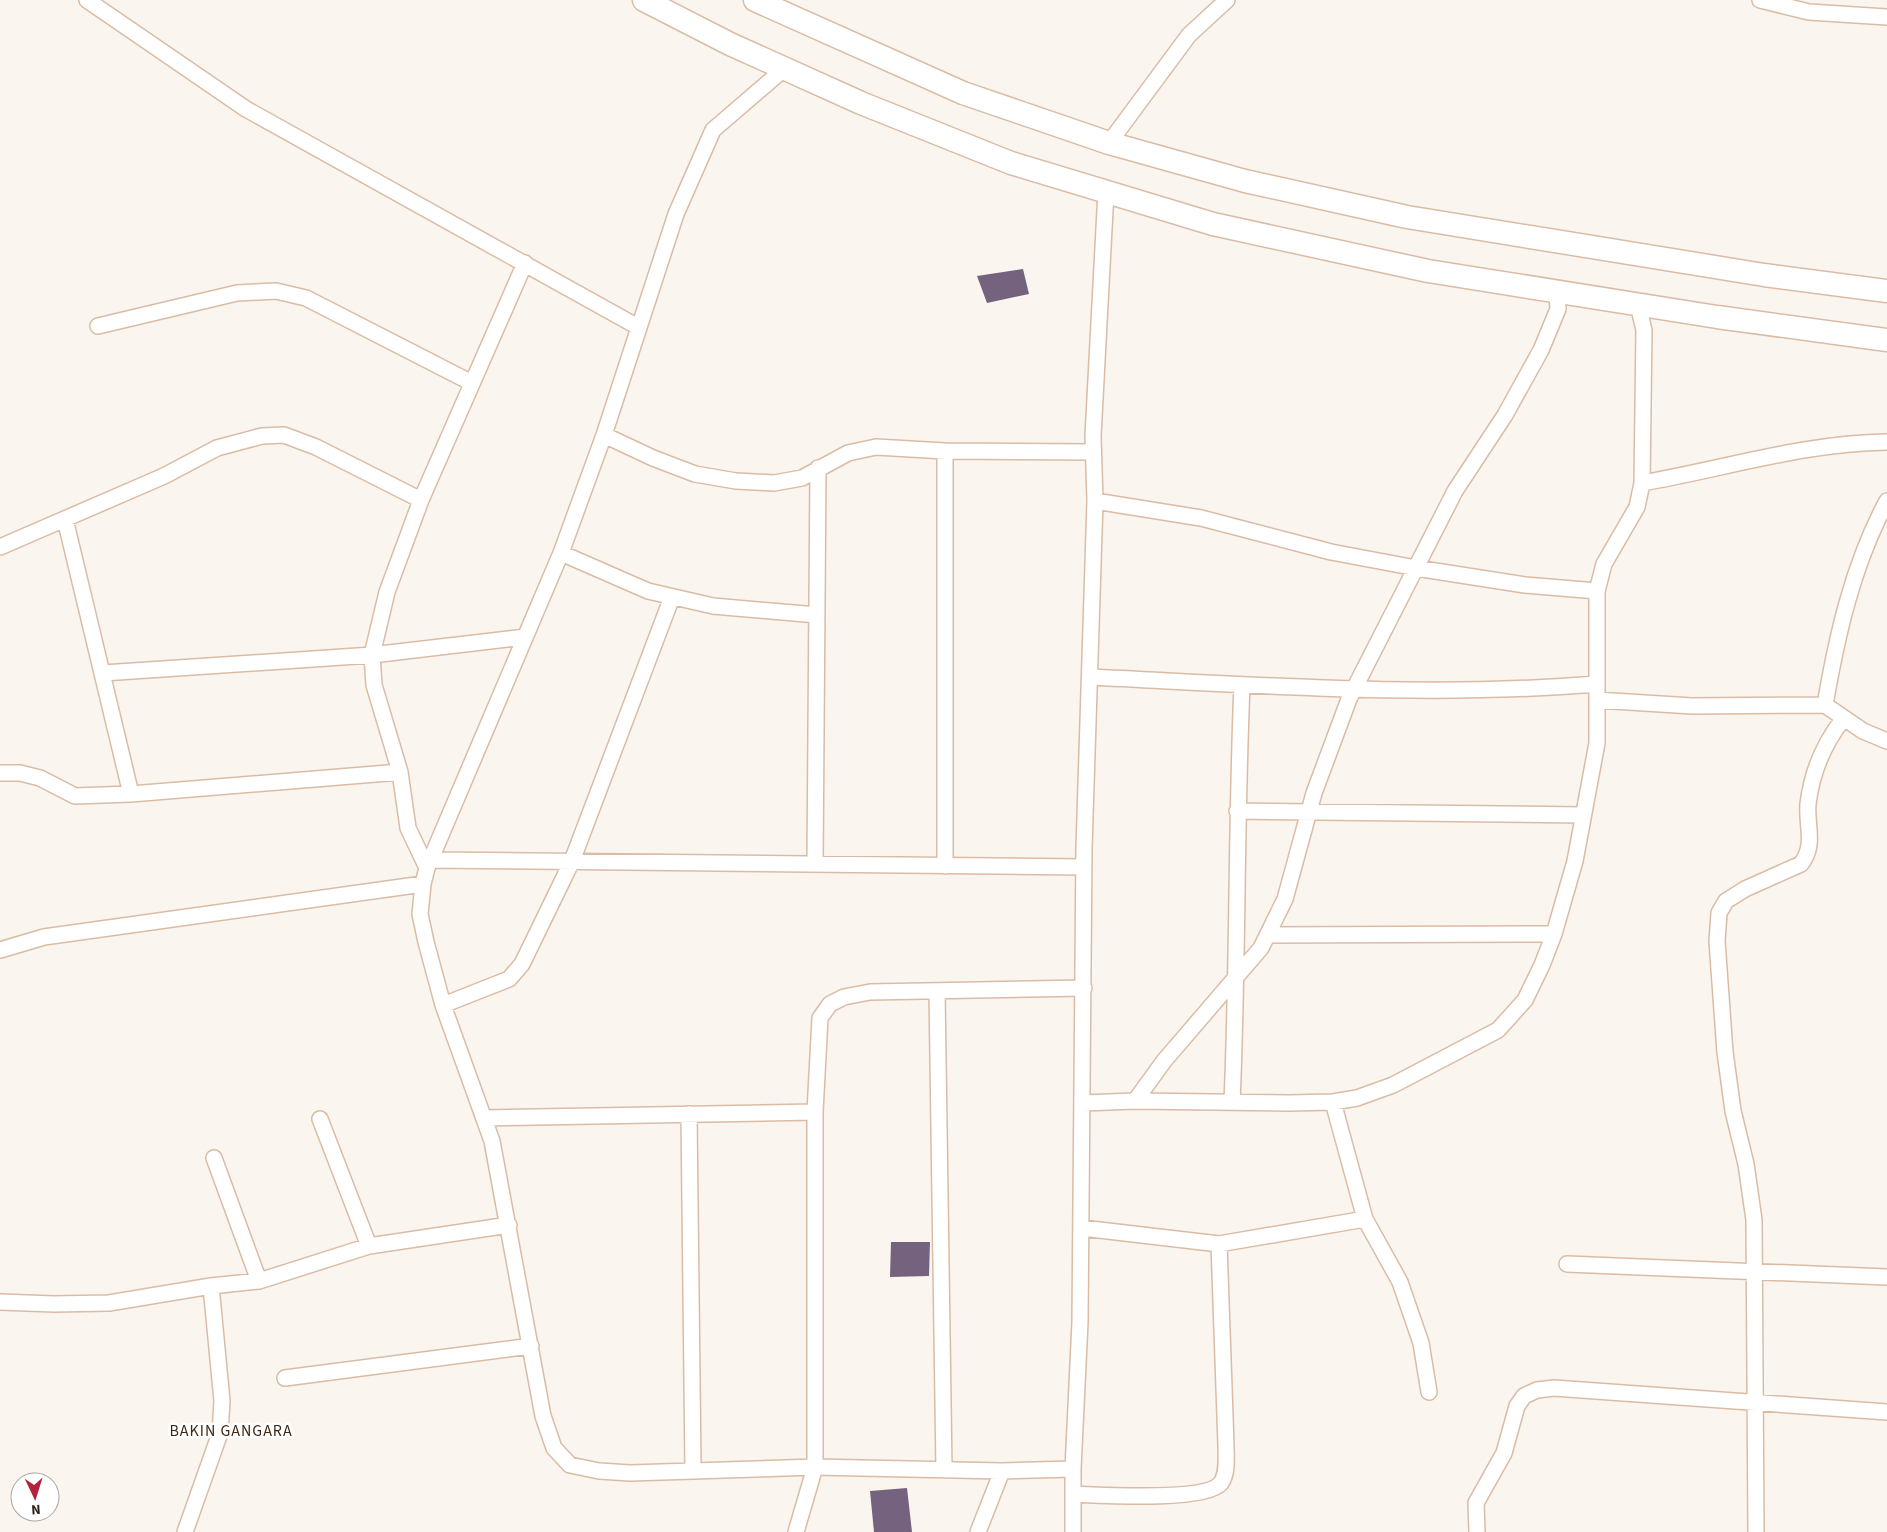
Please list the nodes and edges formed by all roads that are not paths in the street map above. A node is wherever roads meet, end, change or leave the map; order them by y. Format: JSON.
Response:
{"nodes":[{"id":1,"x":87,"y":0,"type":"edge"},
{"id":2,"x":644,"y":0,"type":"edge"},
{"id":3,"x":755,"y":0,"type":"edge"},
{"id":4,"x":1227,"y":0,"type":"edge"},
{"id":5,"x":1760,"y":0,"type":"edge"},
{"id":6,"x":1887,"y":17,"type":"edge"},
{"id":7,"x":784,"y":69,"type":"junction"},
{"id":8,"x":1109,"y":143,"type":"junction"},
{"id":9,"x":1106,"y":191,"type":"junction"},
{"id":10,"x":525,"y":263,"type":"junction"},
{"id":11,"x":1887,"y":291,"type":"edge"},
{"id":12,"x":1557,"y":292,"type":"junction"},
{"id":13,"x":1638,"y":305,"type":"junction"},
{"id":14,"x":98,"y":326,"type":"dead end"},
{"id":15,"x":638,"y":326,"type":"junction"},
{"id":16,"x":1887,"y":340,"type":"edge"},
{"id":17,"x":472,"y":383,"type":"junction"},
{"id":18,"x":604,"y":435,"type":"junction"},
{"id":19,"x":1887,"y":442,"type":"edge"},
{"id":20,"x":945,"y":450,"type":"junction"},
{"id":21,"x":1093,"y":452,"type":"junction"},
{"id":22,"x":818,"y":468,"type":"junction"},
{"id":23,"x":1642,"y":483,"type":"junction"},
{"id":24,"x":421,"y":500,"type":"junction"},
{"id":25,"x":1095,"y":501,"type":"junction"},
{"id":26,"x":1887,"y":501,"type":"edge"},
{"id":27,"x":65,"y":518,"type":"junction"},
{"id":28,"x":0,"y":548,"type":"edge"},
{"id":29,"x":561,"y":553,"type":"junction"},
{"id":30,"x":1416,"y":568,"type":"junction"},
{"id":31,"x":1597,"y":591,"type":"junction"},
{"id":32,"x":672,"y":597,"type":"junction"},
{"id":33,"x":817,"y":615,"type":"junction"},
{"id":34,"x":525,"y":637,"type":"junction"},
{"id":35,"x":372,"y":655,"type":"junction"},
{"id":36,"x":102,"y":674,"type":"junction"},
{"id":37,"x":1090,"y":677,"type":"junction"},
{"id":38,"x":1242,"y":684,"type":"junction"},
{"id":39,"x":1597,"y":684,"type":"junction"},
{"id":40,"x":1354,"y":689,"type":"junction"},
{"id":41,"x":1597,"y":700,"type":"junction"},
{"id":42,"x":1825,"y":705,"type":"junction"},
{"id":43,"x":1844,"y":718,"type":"junction"},
{"id":44,"x":1887,"y":741,"type":"edge"},
{"id":45,"x":400,"y":772,"type":"junction"},
{"id":46,"x":0,"y":773,"type":"edge"},
{"id":47,"x":132,"y":794,"type":"junction"},
{"id":48,"x":1236,"y":811,"type":"junction"},
{"id":49,"x":1309,"y":811,"type":"junction"},
{"id":50,"x":1583,"y":815,"type":"junction"},
{"id":51,"x":572,"y":861,"type":"junction"},
{"id":52,"x":429,"y":864,"type":"junction"},
{"id":53,"x":815,"y":864,"type":"junction"},
{"id":54,"x":944,"y":866,"type":"junction"},
{"id":55,"x":1084,"y":867,"type":"junction"},
{"id":56,"x":423,"y":884,"type":"junction"},
{"id":57,"x":1554,"y":934,"type":"junction"},
{"id":58,"x":1268,"y":935,"type":"junction"},
{"id":59,"x":0,"y":950,"type":"edge"},
{"id":60,"x":1237,"y":976,"type":"junction"},
{"id":61,"x":1084,"y":988,"type":"junction"},
{"id":62,"x":937,"y":991,"type":"junction"},
{"id":63,"x":443,"y":1005,"type":"junction"},
{"id":64,"x":1135,"y":1101,"type":"junction"},
{"id":65,"x":1232,"y":1102,"type":"junction"},
{"id":66,"x":1333,"y":1102,"type":"junction"},
{"id":67,"x":1083,"y":1103,"type":"junction"},
{"id":68,"x":815,"y":1112,"type":"junction"},
{"id":69,"x":689,"y":1114,"type":"junction"},
{"id":70,"x":484,"y":1118,"type":"junction"},
{"id":71,"x":320,"y":1119,"type":"dead end"},
{"id":72,"x":214,"y":1158,"type":"dead end"},
{"id":73,"x":1365,"y":1219,"type":"junction"},
{"id":74,"x":509,"y":1225,"type":"junction"},
{"id":75,"x":1082,"y":1228,"type":"junction"},
{"id":76,"x":1219,"y":1244,"type":"junction"},
{"id":77,"x":369,"y":1246,"type":"junction"},
{"id":78,"x":1567,"y":1264,"type":"dead end"},
{"id":79,"x":1755,"y":1271,"type":"junction"},
{"id":80,"x":1887,"y":1277,"type":"edge"},
{"id":81,"x":259,"y":1281,"type":"junction"},
{"id":82,"x":211,"y":1286,"type":"junction"},
{"id":83,"x":0,"y":1302,"type":"edge"},
{"id":84,"x":531,"y":1346,"type":"junction"},
{"id":85,"x":284,"y":1378,"type":"dead end"},
{"id":86,"x":1429,"y":1392,"type":"dead end"},
{"id":87,"x":1757,"y":1402,"type":"junction"},
{"id":88,"x":1887,"y":1412,"type":"edge"},
{"id":89,"x":815,"y":1466,"type":"junction"},
{"id":90,"x":693,"y":1469,"type":"junction"},
{"id":91,"x":1073,"y":1469,"type":"junction"},
{"id":92,"x":944,"y":1470,"type":"junction"},
{"id":93,"x":1002,"y":1472,"type":"junction"},
{"id":94,"x":1074,"y":1494,"type":"junction"},
{"id":95,"x":185,"y":1532,"type":"edge"},
{"id":96,"x":796,"y":1532,"type":"edge"},
{"id":97,"x":978,"y":1532,"type":"edge"},
{"id":98,"x":1074,"y":1532,"type":"edge"},
{"id":99,"x":1477,"y":1532,"type":"edge"},
{"id":100,"x":1756,"y":1532,"type":"edge"}],
"edges":[{"from":1,"to":10,"type":"street"},
{"from":2,"to":7,"type":"main road"},
{"from":3,"to":8,"type":"main road"},
{"from":4,"to":8,"type":"street"},
{"from":5,"to":6,"type":"street"},
{"from":7,"to":9,"type":"main road"},
{"from":7,"to":15,"type":"street"},
{"from":8,"to":11,"type":"main road"},
{"from":9,"to":12,"type":"main road"},
{"from":9,"to":21,"type":"street"},
{"from":10,"to":15,"type":"street"},
{"from":10,"to":17,"type":"street"},
{"from":12,"to":13,"type":"main road"},
{"from":12,"to":30,"type":"street"},
{"from":13,"to":16,"type":"main road"},
{"from":13,"to":23,"type":"street"},
{"from":14,"to":17,"type":"street"},
{"from":15,"to":18,"type":"street"},
{"from":17,"to":24,"type":"street"},
{"from":18,"to":22,"type":"street"},
{"from":18,"to":29,"type":"street"},
{"from":19,"to":23,"type":"street"},
{"from":20,"to":21,"type":"street"},
{"from":20,"to":22,"type":"street"},
{"from":20,"to":54,"type":"street"},
{"from":21,"to":25,"type":"street"},
{"from":22,"to":33,"type":"street"},
{"from":23,"to":31,"type":"street"},
{"from":24,"to":27,"type":"street"},
{"from":24,"to":35,"type":"street"},
{"from":25,"to":30,"type":"street"},
{"from":25,"to":37,"type":"street"},
{"from":26,"to":42,"type":"street"},
{"from":27,"to":28,"type":"street"},
{"from":27,"to":36,"type":"street"},
{"from":29,"to":32,"type":"street"},
{"from":29,"to":34,"type":"street"},
{"from":30,"to":31,"type":"street"},
{"from":30,"to":40,"type":"street"},
{"from":31,"to":39,"type":"street"},
{"from":32,"to":33,"type":"street"},
{"from":32,"to":51,"type":"street"},
{"from":33,"to":53,"type":"street"},
{"from":34,"to":35,"type":"street"},
{"from":34,"to":52,"type":"street"},
{"from":35,"to":36,"type":"street"},
{"from":35,"to":45,"type":"street"},
{"from":36,"to":47,"type":"street"},
{"from":37,"to":38,"type":"street"},
{"from":37,"to":55,"type":"street"},
{"from":38,"to":40,"type":"street"},
{"from":38,"to":48,"type":"street"},
{"from":39,"to":40,"type":"street"},
{"from":39,"to":41,"type":"street"},
{"from":40,"to":49,"type":"street"},
{"from":41,"to":42,"type":"street"},
{"from":41,"to":50,"type":"street"},
{"from":42,"to":43,"type":"street"},
{"from":43,"to":44,"type":"street"},
{"from":43,"to":79,"type":"street"},
{"from":45,"to":47,"type":"street"},
{"from":45,"to":52,"type":"street"},
{"from":46,"to":47,"type":"street"},
{"from":48,"to":49,"type":"street"},
{"from":48,"to":60,"type":"street"},
{"from":49,"to":50,"type":"street"},
{"from":49,"to":58,"type":"street"},
{"from":50,"to":57,"type":"street"},
{"from":51,"to":52,"type":"street"},
{"from":51,"to":53,"type":"street"},
{"from":51,"to":63,"type":"street"},
{"from":52,"to":56,"type":"street"},
{"from":53,"to":54,"type":"street"},
{"from":54,"to":55,"type":"street"},
{"from":55,"to":61,"type":"street"},
{"from":56,"to":59,"type":"street"},
{"from":56,"to":63,"type":"street"},
{"from":57,"to":58,"type":"street"},
{"from":57,"to":66,"type":"street"},
{"from":58,"to":60,"type":"street"},
{"from":60,"to":64,"type":"street"},
{"from":60,"to":65,"type":"street"},
{"from":61,"to":62,"type":"street"},
{"from":61,"to":67,"type":"street"},
{"from":62,"to":68,"type":"street"},
{"from":62,"to":92,"type":"street"},
{"from":63,"to":70,"type":"street"},
{"from":64,"to":65,"type":"street"},
{"from":64,"to":67,"type":"street"},
{"from":65,"to":66,"type":"street"},
{"from":66,"to":73,"type":"street"},
{"from":67,"to":75,"type":"street"},
{"from":68,"to":69,"type":"street"},
{"from":68,"to":89,"type":"street"},
{"from":69,"to":70,"type":"street"},
{"from":69,"to":90,"type":"street"},
{"from":70,"to":74,"type":"street"},
{"from":71,"to":77,"type":"street"},
{"from":72,"to":81,"type":"street"},
{"from":73,"to":76,"type":"street"},
{"from":73,"to":86,"type":"street"},
{"from":74,"to":77,"type":"street"},
{"from":74,"to":84,"type":"street"},
{"from":75,"to":76,"type":"street"},
{"from":75,"to":91,"type":"street"},
{"from":76,"to":94,"type":"street"},
{"from":77,"to":81,"type":"street"},
{"from":78,"to":79,"type":"street"},
{"from":79,"to":80,"type":"street"},
{"from":79,"to":87,"type":"street"},
{"from":81,"to":82,"type":"street"},
{"from":82,"to":83,"type":"street"},
{"from":82,"to":95,"type":"street"},
{"from":84,"to":85,"type":"street"},
{"from":84,"to":90,"type":"street"},
{"from":87,"to":88,"type":"street"},
{"from":87,"to":99,"type":"street"},
{"from":87,"to":100,"type":"street"},
{"from":89,"to":90,"type":"street"},
{"from":89,"to":92,"type":"street"},
{"from":89,"to":96,"type":"street"},
{"from":91,"to":93,"type":"street"},
{"from":91,"to":94,"type":"street"},
{"from":92,"to":93,"type":"street"},
{"from":93,"to":97,"type":"street"},
{"from":94,"to":98,"type":"street"}]}
